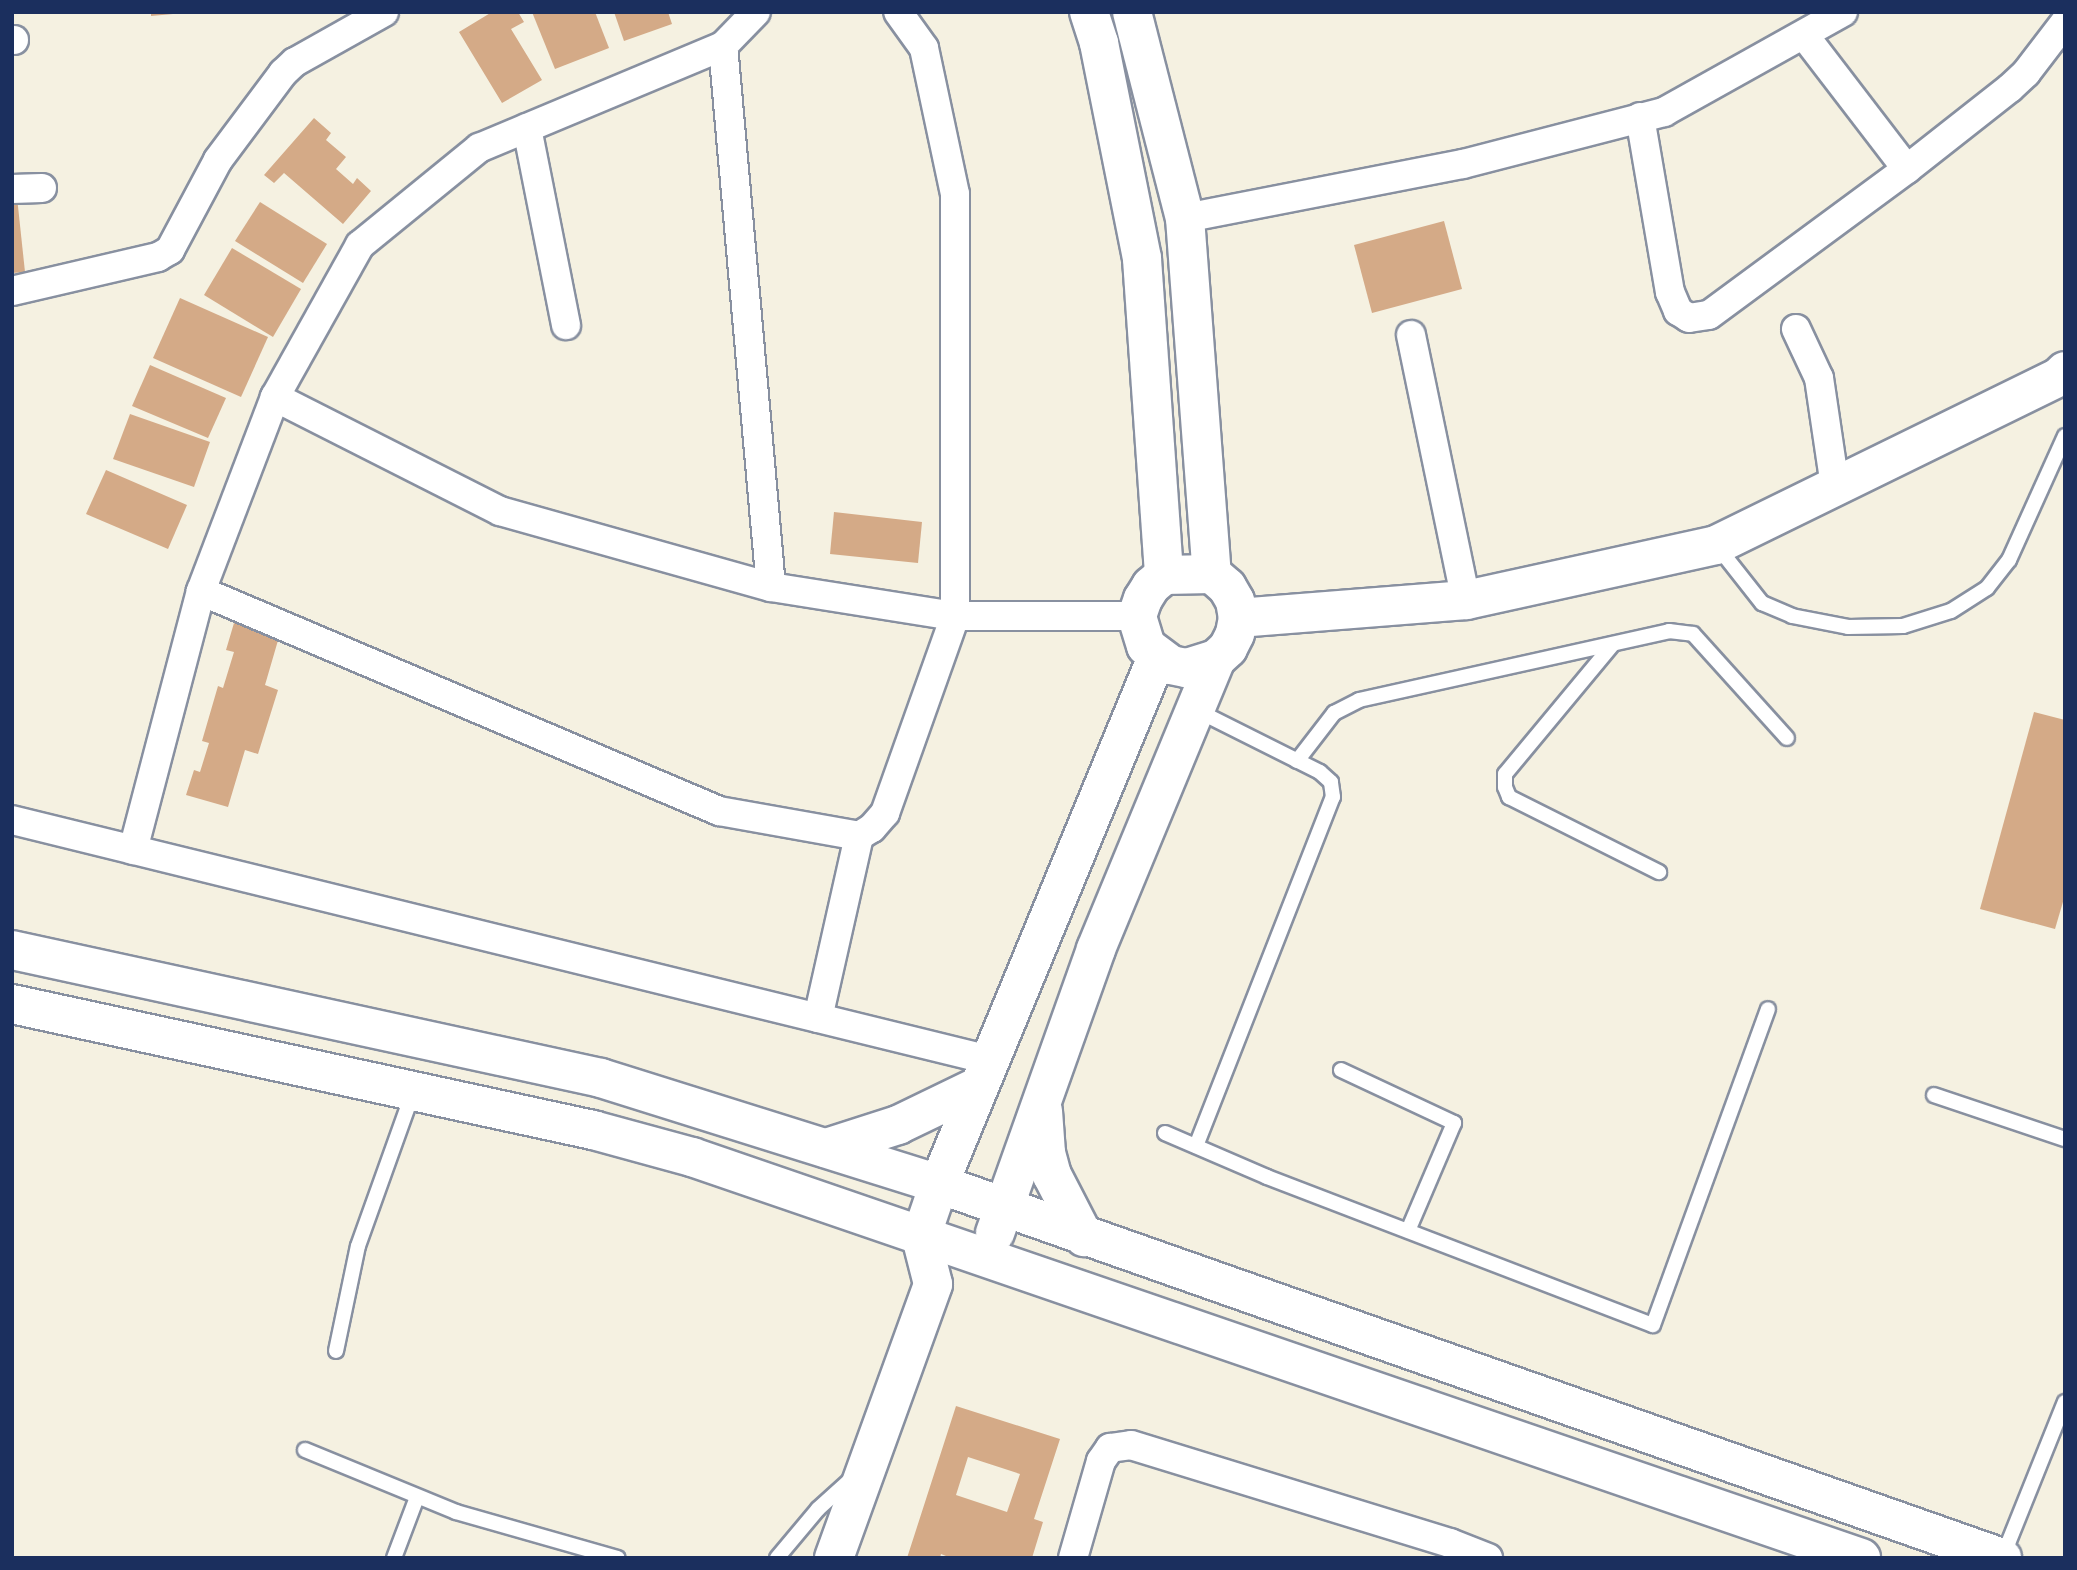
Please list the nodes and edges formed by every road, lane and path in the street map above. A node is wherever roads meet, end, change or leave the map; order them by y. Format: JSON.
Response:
{"nodes":[{"id":1,"x":384,"y":12,"type":"edge"},
{"id":2,"x":756,"y":12,"type":"edge"},
{"id":3,"x":898,"y":12,"type":"edge"},
{"id":4,"x":1089,"y":12,"type":"edge"},
{"id":5,"x":1843,"y":12,"type":"edge"},
{"id":6,"x":1137,"y":13,"type":"edge"},
{"id":7,"x":2065,"y":22,"type":"edge"},
{"id":8,"x":1804,"y":36,"type":"junction"},
{"id":9,"x":723,"y":46,"type":"junction"},
{"id":10,"x":1640,"y":117,"type":"junction"},
{"id":11,"x":527,"y":128,"type":"junction"},
{"id":12,"x":1907,"y":169,"type":"junction"},
{"id":13,"x":42,"y":188,"type":"dead end"},
{"id":14,"x":12,"y":189,"type":"edge"},
{"id":15,"x":1185,"y":218,"type":"junction"},
{"id":16,"x":12,"y":290,"type":"edge"},
{"id":17,"x":566,"y":325,"type":"dead end"},
{"id":18,"x":1797,"y":329,"type":"dead end"},
{"id":19,"x":1410,"y":335,"type":"dead end"},
{"id":20,"x":2065,"y":371,"type":"edge"},
{"id":21,"x":275,"y":397,"type":"junction"},
{"id":22,"x":2065,"y":436,"type":"edge"},
{"id":23,"x":1835,"y":487,"type":"junction"},
{"id":24,"x":1716,"y":545,"type":"junction"},
{"id":25,"x":1212,"y":574,"type":"junction"},
{"id":26,"x":1164,"y":575,"type":"junction"},
{"id":27,"x":771,"y":587,"type":"junction"},
{"id":28,"x":201,"y":592,"type":"junction"},
{"id":29,"x":1466,"y":600,"type":"junction"},
{"id":30,"x":955,"y":616,"type":"junction"},
{"id":31,"x":1137,"y":616,"type":"junction"},
{"id":32,"x":1238,"y":618,"type":"junction"},
{"id":33,"x":1613,"y":644,"type":"junction"},
{"id":34,"x":1157,"y":657,"type":"junction"},
{"id":35,"x":1216,"y":659,"type":"junction"},
{"id":36,"x":1195,"y":709,"type":"junction"},
{"id":37,"x":1787,"y":738,"type":"dead end"},
{"id":38,"x":1297,"y":761,"type":"junction"},
{"id":39,"x":12,"y":820,"type":"edge"},
{"id":40,"x":859,"y":836,"type":"junction"},
{"id":41,"x":134,"y":850,"type":"junction"},
{"id":42,"x":1659,"y":872,"type":"dead end"},
{"id":43,"x":12,"y":950,"type":"edge"},
{"id":44,"x":12,"y":1004,"type":"edge"},
{"id":45,"x":1768,"y":1009,"type":"dead end"},
{"id":46,"x":817,"y":1018,"type":"junction"},
{"id":47,"x":382,"y":1030,"type":"junction"},
{"id":48,"x":1341,"y":1070,"type":"dead end"},
{"id":49,"x":984,"y":1073,"type":"junction"},
{"id":50,"x":370,"y":1082,"type":"junction"},
{"id":51,"x":414,"y":1091,"type":"junction"},
{"id":52,"x":1934,"y":1095,"type":"dead end"},
{"id":53,"x":1042,"y":1099,"type":"junction"},
{"id":54,"x":710,"y":1112,"type":"junction"},
{"id":55,"x":1165,"y":1133,"type":"dead end"},
{"id":56,"x":2065,"y":1139,"type":"edge"},
{"id":57,"x":1196,"y":1146,"type":"junction"},
{"id":58,"x":826,"y":1149,"type":"junction"},
{"id":59,"x":692,"y":1157,"type":"junction"},
{"id":60,"x":939,"y":1184,"type":"junction"},
{"id":61,"x":1004,"y":1209,"type":"junction"},
{"id":62,"x":1408,"y":1231,"type":"junction"},
{"id":63,"x":921,"y":1237,"type":"junction"},
{"id":64,"x":1084,"y":1237,"type":"junction"},
{"id":65,"x":987,"y":1259,"type":"junction"},
{"id":66,"x":933,"y":1284,"type":"junction"},
{"id":67,"x":336,"y":1351,"type":"dead end"},
{"id":68,"x":2065,"y":1402,"type":"edge"},
{"id":69,"x":305,"y":1450,"type":"dead end"},
{"id":70,"x":867,"y":1464,"type":"junction"},
{"id":71,"x":417,"y":1497,"type":"junction"},
{"id":72,"x":1448,"y":1550,"type":"edge"},
{"id":73,"x":394,"y":1558,"type":"edge"},
{"id":74,"x":618,"y":1558,"type":"edge"},
{"id":75,"x":777,"y":1558,"type":"edge"},
{"id":76,"x":834,"y":1558,"type":"edge"},
{"id":77,"x":1073,"y":1558,"type":"edge"},
{"id":78,"x":1488,"y":1558,"type":"edge"},
{"id":79,"x":1861,"y":1558,"type":"edge"},
{"id":80,"x":2002,"y":1558,"type":"edge"}],
"edges":[{"from":1,"to":16,"type":"street"},
{"from":2,"to":9,"type":"street"},
{"from":3,"to":30,"type":"street"},
{"from":4,"to":26,"type":"main road"},
{"from":5,"to":8,"type":"street"},
{"from":6,"to":15,"type":"main road"},
{"from":7,"to":12,"type":"street"},
{"from":8,"to":10,"type":"street"},
{"from":8,"to":12,"type":"street"},
{"from":9,"to":11,"type":"street"},
{"from":9,"to":27,"type":"street"},
{"from":10,"to":12,"type":"street"},
{"from":10,"to":15,"type":"street"},
{"from":11,"to":17,"type":"street"},
{"from":11,"to":21,"type":"street"},
{"from":13,"to":14,"type":"street"},
{"from":15,"to":25,"type":"main road"},
{"from":18,"to":23,"type":"street"},
{"from":19,"to":29,"type":"street"},
{"from":20,"to":23,"type":"main road"},
{"from":21,"to":27,"type":"street"},
{"from":21,"to":28,"type":"street"},
{"from":22,"to":24,"type":"lane"},
{"from":23,"to":24,"type":"main road"},
{"from":24,"to":29,"type":"main road"},
{"from":25,"to":26,"type":"main road"},
{"from":25,"to":32,"type":"main road"},
{"from":26,"to":31,"type":"main road"},
{"from":27,"to":30,"type":"street"},
{"from":28,"to":40,"type":"street"},
{"from":28,"to":41,"type":"street"},
{"from":29,"to":32,"type":"main road"},
{"from":30,"to":31,"type":"street"},
{"from":30,"to":40,"type":"street"},
{"from":31,"to":34,"type":"main road"},
{"from":32,"to":35,"type":"main road"},
{"from":33,"to":37,"type":"lane"},
{"from":33,"to":38,"type":"lane"},
{"from":33,"to":42,"type":"lane"},
{"from":34,"to":35,"type":"main road"},
{"from":34,"to":49,"type":"main road"},
{"from":35,"to":36,"type":"main road"},
{"from":36,"to":38,"type":"lane"},
{"from":36,"to":53,"type":"main road"},
{"from":38,"to":57,"type":"lane"},
{"from":39,"to":41,"type":"street"},
{"from":40,"to":46,"type":"street"},
{"from":41,"to":46,"type":"street"},
{"from":43,"to":47,"type":"main road"},
{"from":44,"to":50,"type":"main road"},
{"from":45,"to":62,"type":"lane"},
{"from":46,"to":49,"type":"street"},
{"from":47,"to":50,"type":"main road"},
{"from":47,"to":54,"type":"main road"},
{"from":48,"to":62,"type":"lane"},
{"from":49,"to":58,"type":"main road"},
{"from":49,"to":60,"type":"main road"},
{"from":50,"to":51,"type":"main road"},
{"from":51,"to":59,"type":"main road"},
{"from":51,"to":67,"type":"lane"},
{"from":52,"to":56,"type":"lane"},
{"from":53,"to":61,"type":"main road"},
{"from":53,"to":64,"type":"main road"},
{"from":54,"to":58,"type":"main road"},
{"from":54,"to":59,"type":"main road"},
{"from":55,"to":57,"type":"lane"},
{"from":57,"to":62,"type":"lane"},
{"from":58,"to":60,"type":"main road"},
{"from":59,"to":63,"type":"main road"},
{"from":60,"to":61,"type":"main road"},
{"from":60,"to":63,"type":"main road"},
{"from":61,"to":64,"type":"main road"},
{"from":61,"to":65,"type":"main road"},
{"from":63,"to":65,"type":"main road"},
{"from":63,"to":66,"type":"main road"},
{"from":64,"to":80,"type":"main road"},
{"from":65,"to":66,"type":"main road"},
{"from":65,"to":79,"type":"main road"},
{"from":66,"to":70,"type":"main road"},
{"from":68,"to":80,"type":"lane"},
{"from":69,"to":71,"type":"lane"},
{"from":70,"to":75,"type":"lane"},
{"from":70,"to":76,"type":"main road"},
{"from":71,"to":73,"type":"lane"},
{"from":71,"to":74,"type":"lane"},
{"from":72,"to":77,"type":"street"},
{"from":72,"to":78,"type":"street"}]}
